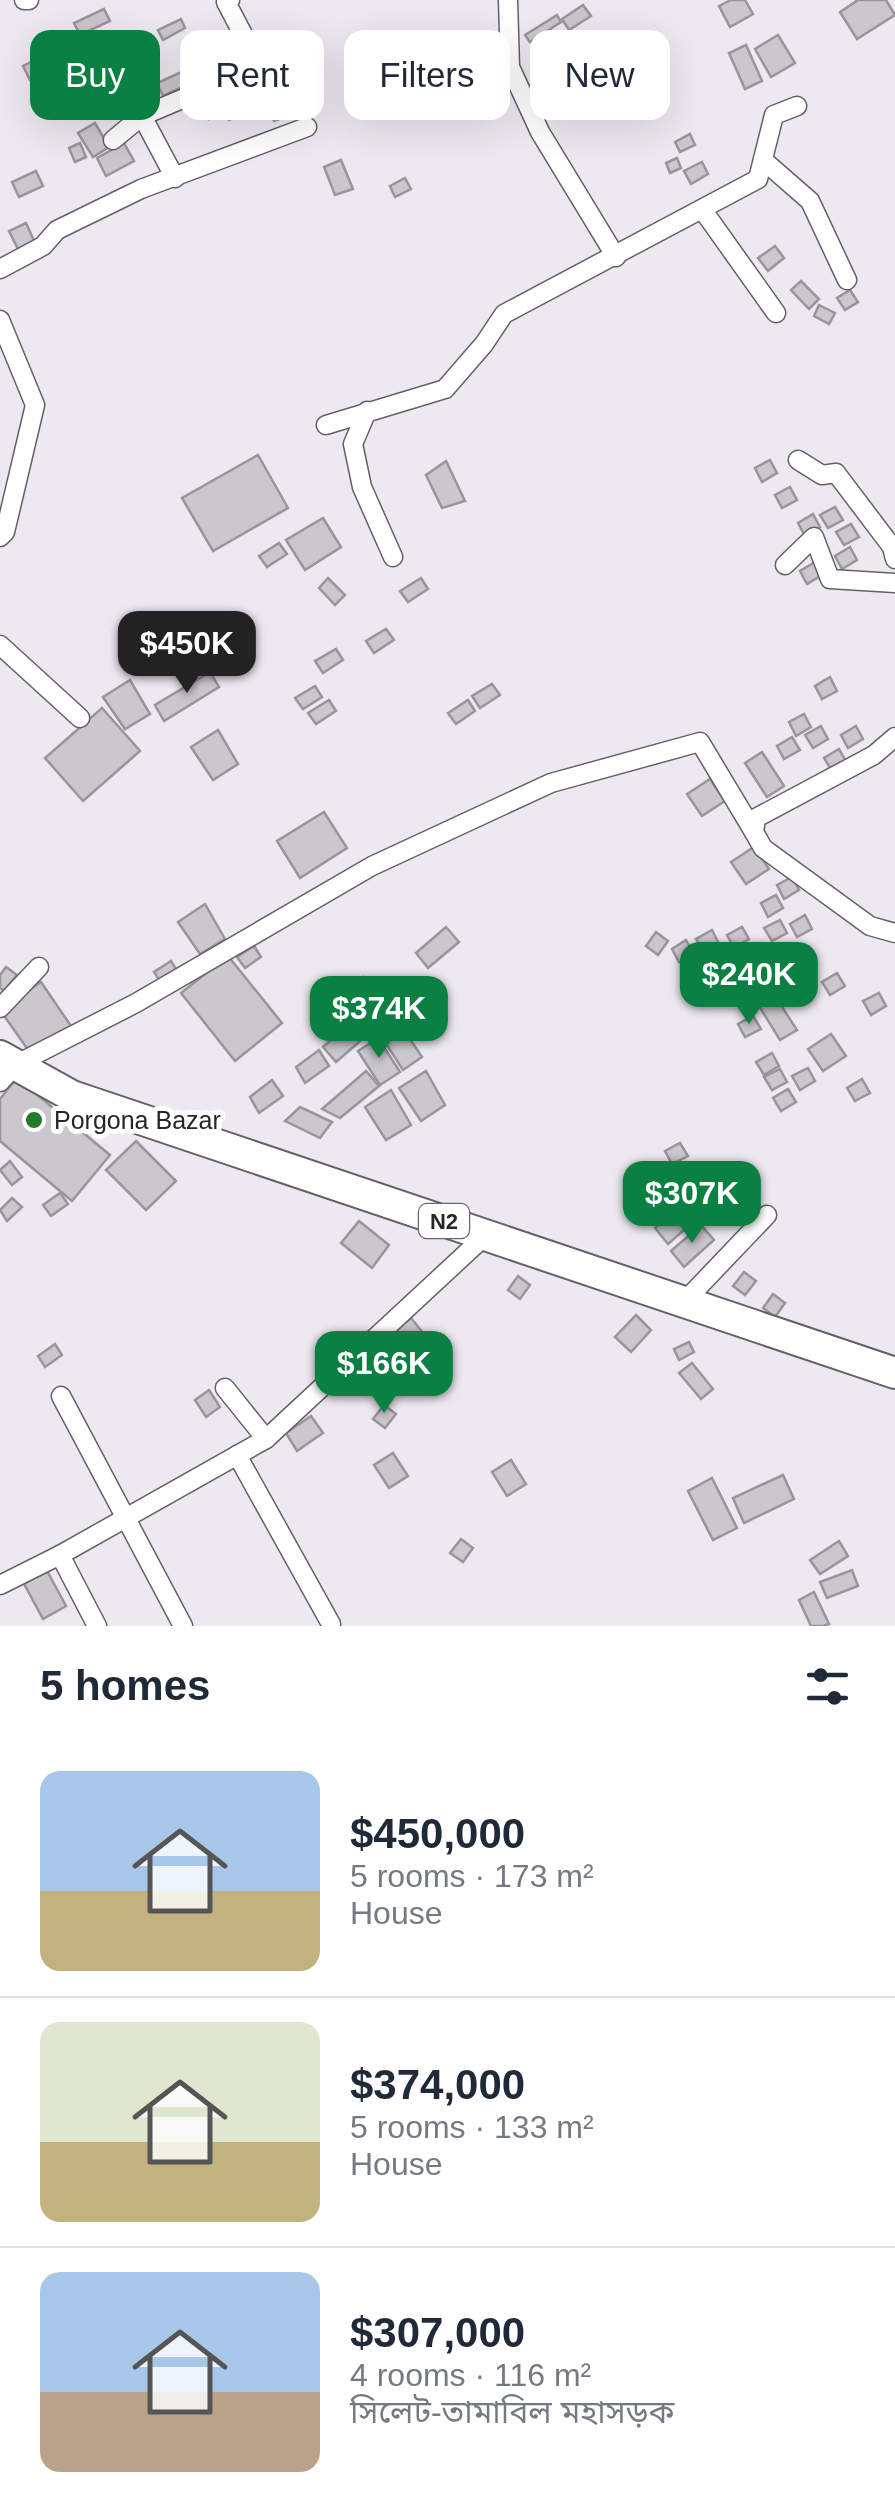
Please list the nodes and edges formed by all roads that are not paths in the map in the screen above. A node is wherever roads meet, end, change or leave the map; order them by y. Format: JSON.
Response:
{"nodes":[{"id":1,"x":230,"y":0,"type":"edge"},
{"id":2,"x":508,"y":0,"type":"edge"},
{"id":3,"x":797,"y":106,"type":"dead end"},
{"id":4,"x":160,"y":108,"type":"edge"},
{"id":5,"x":137,"y":120,"type":"edge"},
{"id":6,"x":144,"y":120,"type":"edge"},
{"id":7,"x":308,"y":127,"type":"dead end"},
{"id":8,"x":113,"y":140,"type":"dead end"},
{"id":9,"x":763,"y":160,"type":"junction"},
{"id":10,"x":174,"y":178,"type":"junction"},
{"id":11,"x":702,"y":208,"type":"junction"},
{"id":12,"x":616,"y":257,"type":"junction"},
{"id":13,"x":0,"y":269,"type":"edge"},
{"id":14,"x":848,"y":280,"type":"dead end"},
{"id":15,"x":776,"y":314,"type":"dead end"},
{"id":16,"x":0,"y":320,"type":"edge"},
{"id":17,"x":366,"y":412,"type":"junction"},
{"id":18,"x":326,"y":425,"type":"dead end"},
{"id":19,"x":798,"y":460,"type":"dead end"},
{"id":20,"x":0,"y":538,"type":"edge"},
{"id":21,"x":894,"y":549,"type":"edge"},
{"id":22,"x":393,"y":558,"type":"dead end"},
{"id":23,"x":785,"y":566,"type":"dead end"},
{"id":24,"x":895,"y":584,"type":"edge"},
{"id":25,"x":0,"y":646,"type":"edge"},
{"id":26,"x":80,"y":718,"type":"dead end"},
{"id":27,"x":895,"y":738,"type":"edge"},
{"id":28,"x":754,"y":832,"type":"junction"},
{"id":29,"x":895,"y":933,"type":"edge"},
{"id":30,"x":39,"y":967,"type":"dead end"},
{"id":31,"x":0,"y":1008,"type":"edge"},
{"id":32,"x":5,"y":1068,"type":"edge"},
{"id":33,"x":766,"y":1214,"type":"dead end"},
{"id":34,"x":486,"y":1235,"type":"junction"},
{"id":35,"x":684,"y":1302,"type":"junction"},
{"id":36,"x":895,"y":1373,"type":"edge"},
{"id":37,"x":226,"y":1388,"type":"dead end"},
{"id":38,"x":61,"y":1396,"type":"dead end"},
{"id":39,"x":266,"y":1439,"type":"junction"},
{"id":40,"x":237,"y":1455,"type":"junction"},
{"id":41,"x":124,"y":1519,"type":"junction"},
{"id":42,"x":60,"y":1555,"type":"junction"},
{"id":43,"x":0,"y":1585,"type":"edge"},
{"id":44,"x":331,"y":1624,"type":"edge"},
{"id":45,"x":96,"y":1626,"type":"edge"},
{"id":46,"x":183,"y":1626,"type":"edge"}],
"edges":[{"from":1,"to":4,"type":"street"},
{"from":2,"to":12,"type":"street"},
{"from":3,"to":9,"type":"street"},
{"from":5,"to":8,"type":"street"},
{"from":6,"to":10,"type":"street"},
{"from":7,"to":10,"type":"street"},
{"from":9,"to":11,"type":"street"},
{"from":9,"to":14,"type":"street"},
{"from":10,"to":13,"type":"street"},
{"from":11,"to":12,"type":"street"},
{"from":11,"to":15,"type":"street"},
{"from":12,"to":17,"type":"street"},
{"from":16,"to":20,"type":"street"},
{"from":17,"to":18,"type":"street"},
{"from":17,"to":22,"type":"street"},
{"from":19,"to":21,"type":"street"},
{"from":23,"to":24,"type":"street"},
{"from":25,"to":26,"type":"street"},
{"from":27,"to":28,"type":"street"},
{"from":28,"to":29,"type":"street"},
{"from":28,"to":32,"type":"street"},
{"from":30,"to":31,"type":"street"},
{"from":32,"to":34,"type":"highway","number":"N2"},
{"from":33,"to":35,"type":"street"},
{"from":34,"to":35,"type":"highway","number":"N2"},
{"from":34,"to":39,"type":"street"},
{"from":35,"to":36,"type":"highway","number":"N2"},
{"from":37,"to":39,"type":"street"},
{"from":38,"to":41,"type":"street"},
{"from":39,"to":40,"type":"street"},
{"from":40,"to":41,"type":"street"},
{"from":40,"to":44,"type":"street"},
{"from":41,"to":42,"type":"street"},
{"from":41,"to":46,"type":"street"},
{"from":42,"to":43,"type":"street"},
{"from":42,"to":45,"type":"street"}]}
